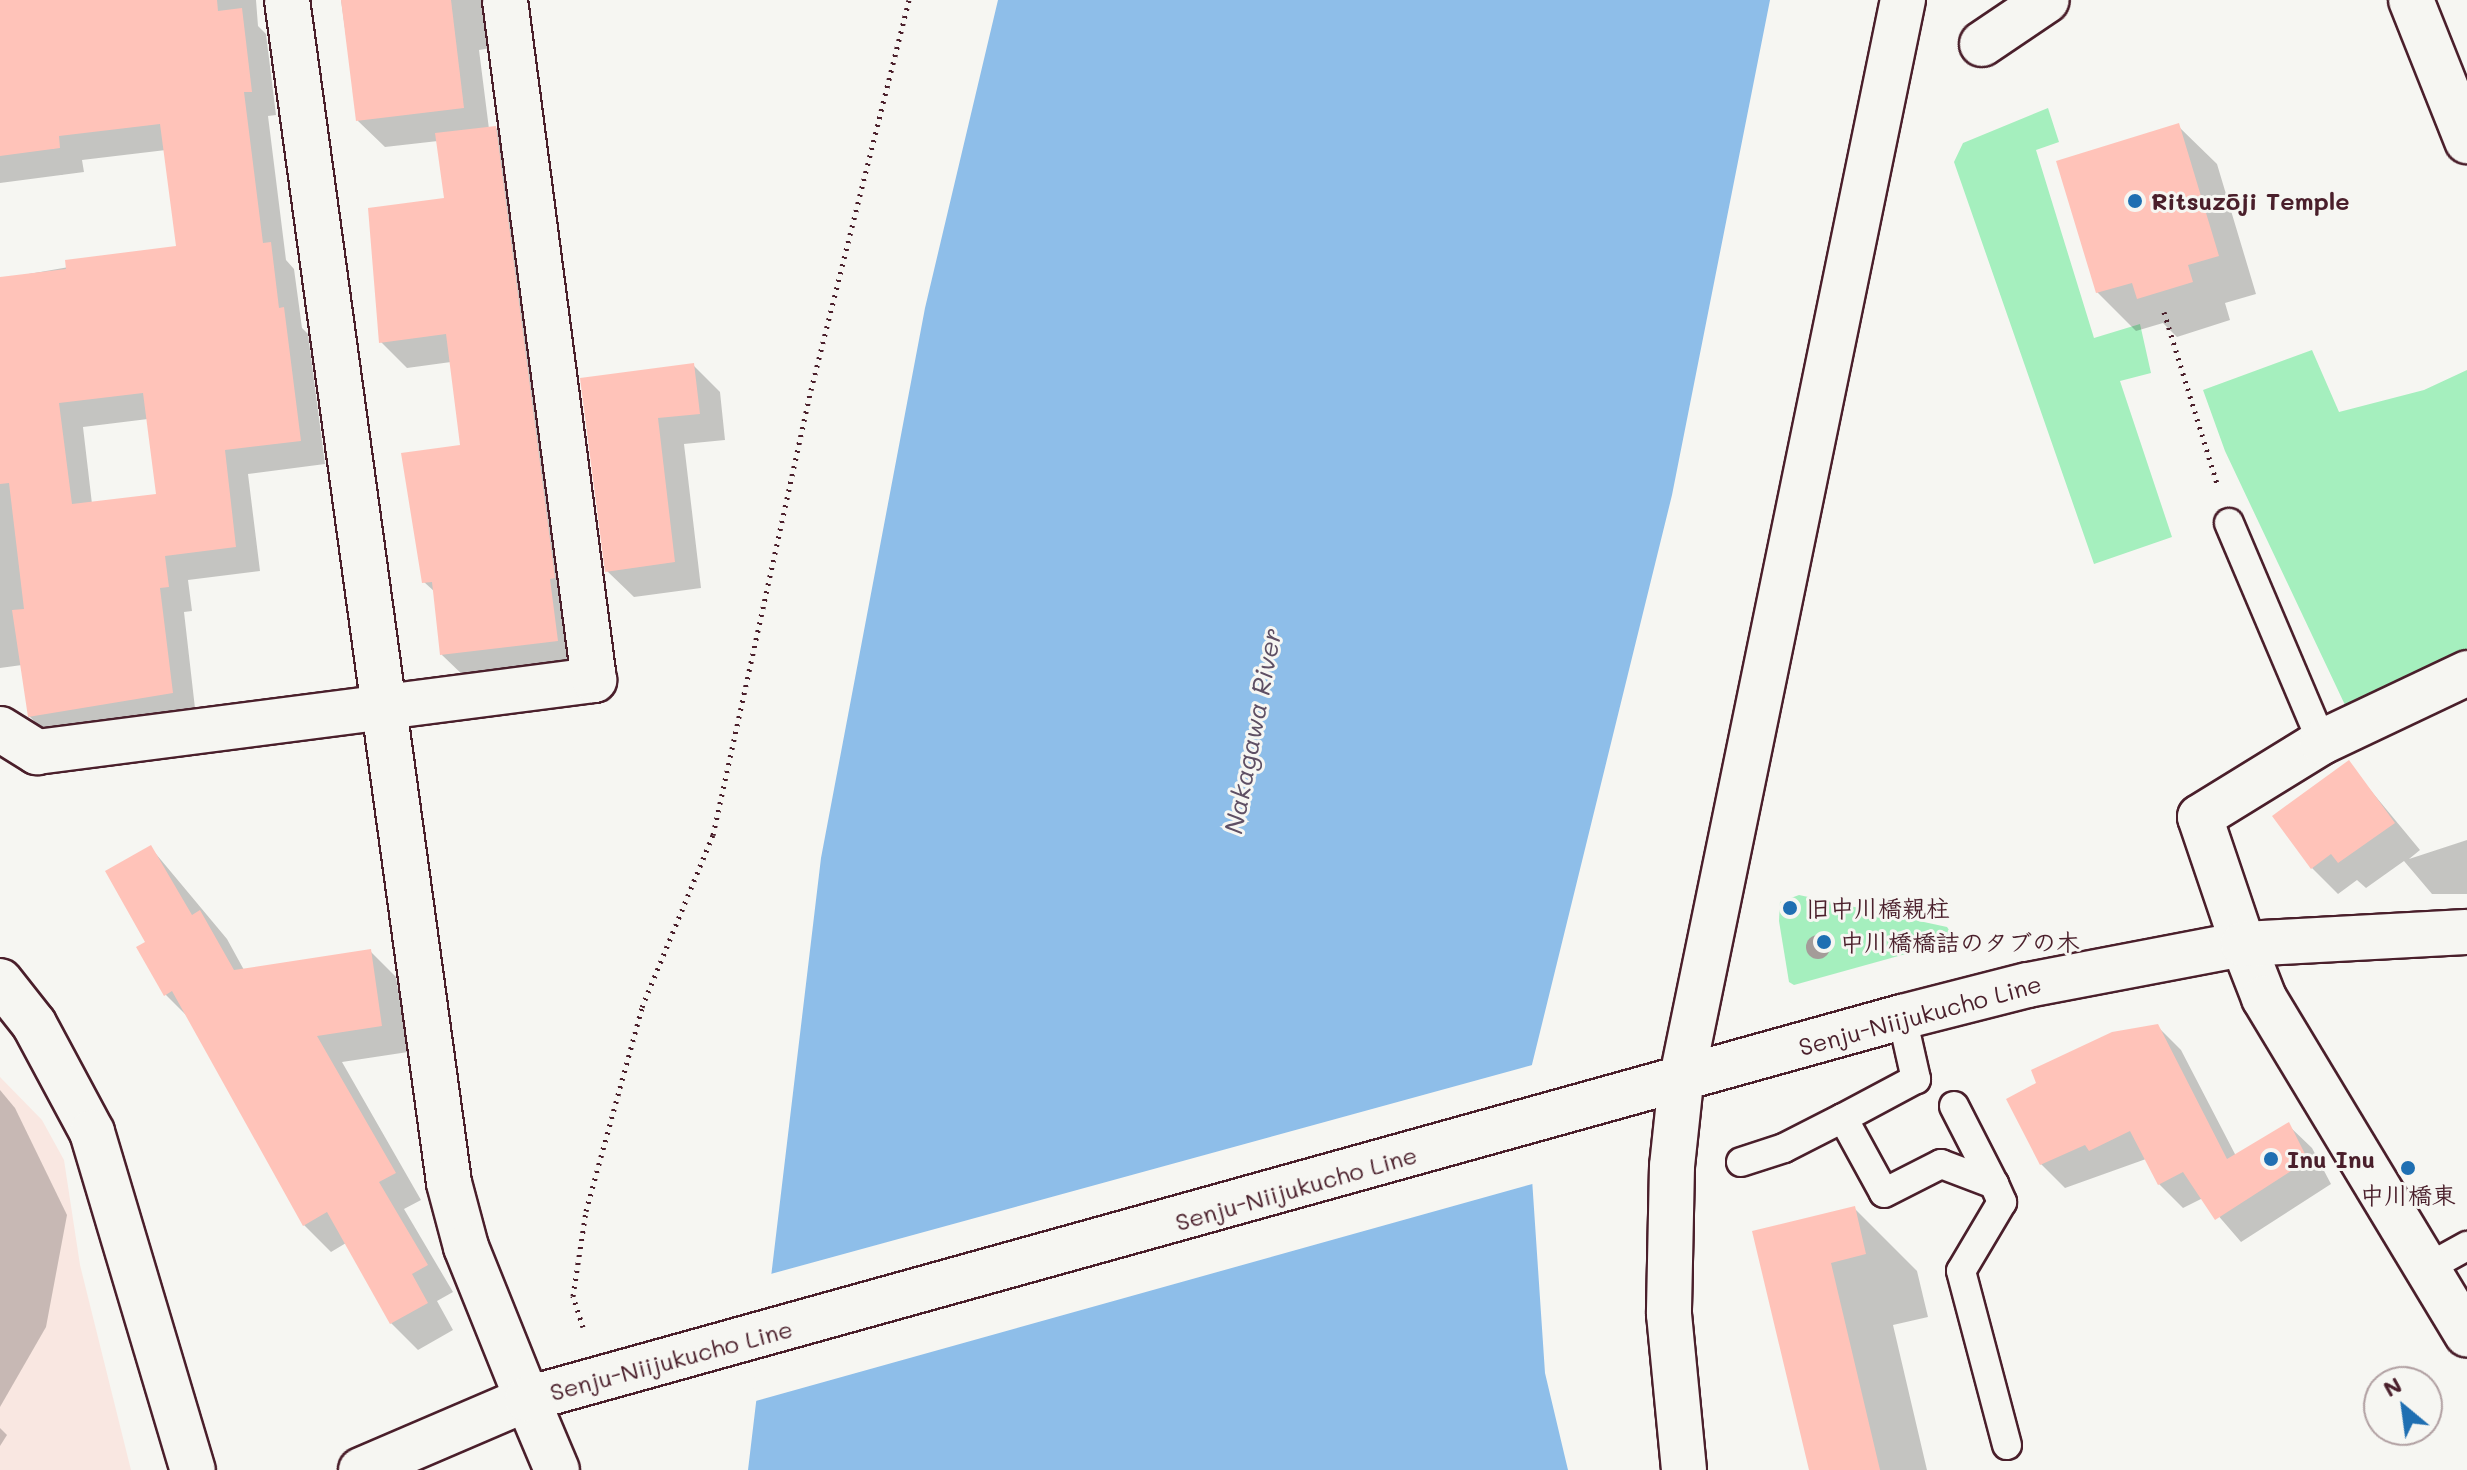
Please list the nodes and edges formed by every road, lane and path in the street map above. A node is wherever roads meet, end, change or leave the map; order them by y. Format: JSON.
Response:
{"nodes":[{"id":1,"x":287,"y":0,"type":"edge"},
{"id":2,"x":505,"y":0,"type":"edge"},
{"id":3,"x":909,"y":0,"type":"edge"},
{"id":4,"x":1903,"y":0,"type":"edge"},
{"id":5,"x":2047,"y":0,"type":"edge"},
{"id":6,"x":2411,"y":0,"type":"edge"},
{"id":7,"x":1982,"y":44,"type":"dead end"},
{"id":8,"x":2466,"y":132,"type":"edge"},
{"id":9,"x":2164,"y":312,"type":"dead end"},
{"id":10,"x":2229,"y":523,"type":"joint"},
{"id":11,"x":2467,"y":673,"type":"edge"},
{"id":12,"x":384,"y":709,"type":"junction"},
{"id":13,"x":0,"y":729,"type":"edge"},
{"id":14,"x":2322,"y":742,"type":"junction"},
{"id":15,"x":2467,"y":932,"type":"edge"},
{"id":16,"x":2243,"y":944,"type":"junction"},
{"id":17,"x":0,"y":981,"type":"edge"},
{"id":18,"x":1902,"y":1017,"type":"junction"},
{"id":19,"x":1681,"y":1082,"type":"junction"},
{"id":20,"x":1954,"y":1106,"type":"dead end"},
{"id":21,"x":1843,"y":1118,"type":"junction"},
{"id":22,"x":1741,"y":1162,"type":"dead end"},
{"id":23,"x":1994,"y":1184,"type":"junction"},
{"id":24,"x":2467,"y":1246,"type":"edge"},
{"id":25,"x":2427,"y":1268,"type":"junction"},
{"id":26,"x":583,"y":1327,"type":"dead end"},
{"id":27,"x":2467,"y":1334,"type":"edge"},
{"id":28,"x":527,"y":1399,"type":"junction"},
{"id":29,"x":2007,"y":1445,"type":"dead end"},
{"id":30,"x":193,"y":1470,"type":"edge"},
{"id":31,"x":361,"y":1470,"type":"edge"},
{"id":32,"x":557,"y":1470,"type":"edge"},
{"id":33,"x":1684,"y":1470,"type":"edge"}],
"edges":[{"from":1,"to":12,"type":"street"},
{"from":2,"to":12,"type":"street"},
{"from":3,"to":26,"type":"path"},
{"from":4,"to":19,"type":"street"},
{"from":5,"to":7,"type":"street"},
{"from":6,"to":8,"type":"street"},
{"from":9,"to":10,"type":"path"},
{"from":10,"to":14,"type":"lane"},
{"from":11,"to":14,"type":"street"},
{"from":12,"to":13,"type":"street"},
{"from":12,"to":28,"type":"street"},
{"from":14,"to":16,"type":"street"},
{"from":15,"to":16,"type":"street","name":"Senju-Niijukucho Line"},
{"from":16,"to":18,"type":"street","name":"Senju-Niijukucho Line"},
{"from":16,"to":25,"type":"street"},
{"from":17,"to":30,"type":"street"},
{"from":18,"to":19,"type":"street","name":"Senju-Niijukucho Line"},
{"from":18,"to":21,"type":"lane"},
{"from":19,"to":28,"type":"street","name":"Senju-Niijukucho Line"},
{"from":19,"to":33,"type":"street"},
{"from":20,"to":23,"type":"lane"},
{"from":21,"to":22,"type":"lane"},
{"from":21,"to":23,"type":"lane"},
{"from":23,"to":29,"type":"lane"},
{"from":24,"to":25,"type":"lane"},
{"from":25,"to":27,"type":"street"},
{"from":28,"to":31,"type":"street","name":"Senju-Niijukucho Line"},
{"from":28,"to":32,"type":"street"}]}
